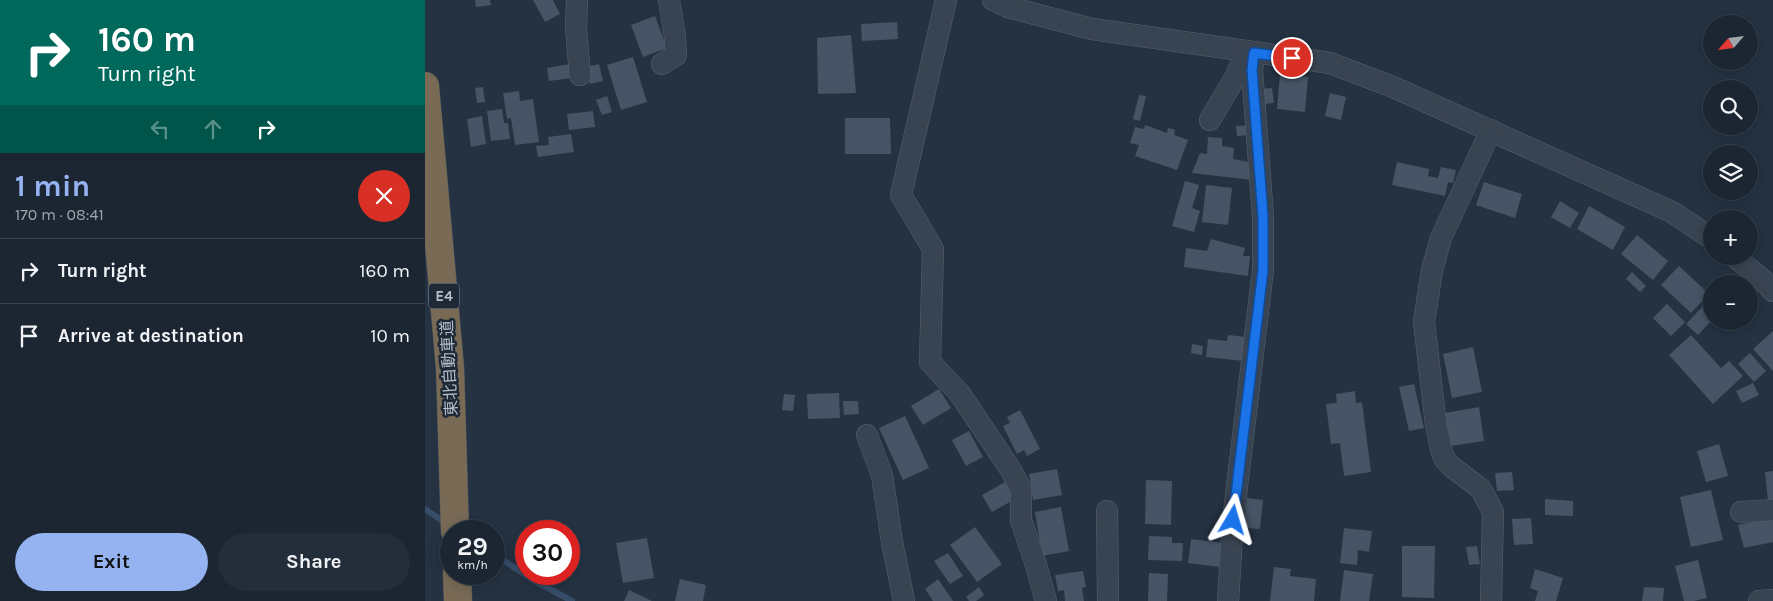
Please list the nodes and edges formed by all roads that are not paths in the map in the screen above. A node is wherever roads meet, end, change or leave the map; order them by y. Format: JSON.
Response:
{"nodes":[{"id":1,"x":577,"y":0,"type":"edge"},
{"id":2,"x":669,"y":0,"type":"edge"},
{"id":3,"x":946,"y":0,"type":"edge"},
{"id":4,"x":993,"y":0,"type":"edge"},
{"id":5,"x":1250,"y":52,"type":"junction"},
{"id":6,"x":662,"y":64,"type":"dead end"},
{"id":7,"x":579,"y":75,"type":"dead end"},
{"id":8,"x":425,"y":86,"type":"edge"},
{"id":9,"x":1210,"y":120,"type":"dead end"},
{"id":10,"x":1491,"y":130,"type":"junction"},
{"id":11,"x":1703,"y":233,"type":"edge"},
{"id":12,"x":1745,"y":265,"type":"edge"},
{"id":13,"x":1773,"y":291,"type":"edge"},
{"id":14,"x":867,"y":435,"type":"dead end"},
{"id":15,"x":1773,"y":510,"type":"edge"},
{"id":16,"x":1107,"y":511,"type":"dead end"},
{"id":17,"x":1741,"y":512,"type":"dead end"},
{"id":18,"x":455,"y":518,"type":"edge"},
{"id":19,"x":457,"y":585,"type":"edge"},
{"id":20,"x":1773,"y":600,"type":"edge"},
{"id":21,"x":458,"y":601,"type":"edge"},
{"id":22,"x":904,"y":601,"type":"edge"},
{"id":23,"x":1045,"y":601,"type":"edge"},
{"id":24,"x":1107,"y":601,"type":"edge"},
{"id":25,"x":1228,"y":601,"type":"edge"},
{"id":26,"x":1491,"y":601,"type":"edge"},
{"id":27,"x":1759,"y":601,"type":"edge"}],
"edges":[{"from":1,"to":7,"type":"street"},
{"from":2,"to":6,"type":"street"},
{"from":3,"to":23,"type":"street"},
{"from":4,"to":5,"type":"street"},
{"from":5,"to":9,"type":"street"},
{"from":5,"to":10,"type":"street"},
{"from":5,"to":25,"type":"street"},
{"from":8,"to":18,"type":"highway","name":"東北自動車道","number":"E4"},
{"from":10,"to":11,"type":"street"},
{"from":10,"to":26,"type":"street"},
{"from":12,"to":13,"type":"street"},
{"from":14,"to":22,"type":"street"},
{"from":15,"to":17,"type":"street"},
{"from":16,"to":24,"type":"street"},
{"from":19,"to":21,"type":"highway"},
{"from":20,"to":27,"type":"street"}]}
